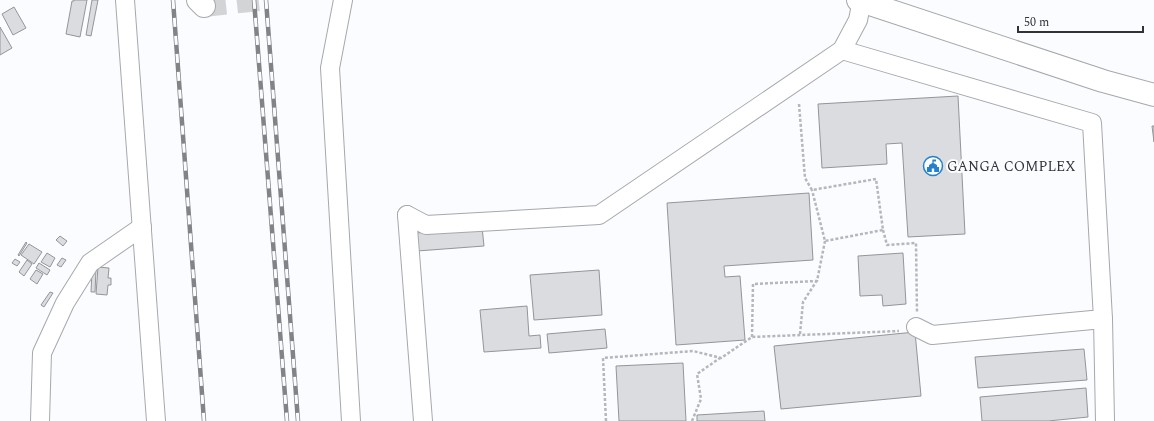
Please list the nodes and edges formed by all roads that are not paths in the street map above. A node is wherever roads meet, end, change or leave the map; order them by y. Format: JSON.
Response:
{"nodes":[{"id":1,"x":125,"y":0,"type":"edge"},
{"id":2,"x":343,"y":0,"type":"edge"},
{"id":3,"x":860,"y":0,"type":"edge"},
{"id":4,"x":898,"y":0,"type":"edge"},
{"id":5,"x":842,"y":50,"type":"junction"},
{"id":6,"x":1154,"y":82,"type":"edge"},
{"id":7,"x":1154,"y":95,"type":"edge"},
{"id":8,"x":142,"y":227,"type":"junction"},
{"id":9,"x":1103,"y":319,"type":"junction"},
{"id":10,"x":916,"y":327,"type":"road end"},
{"id":11,"x":40,"y":421,"type":"edge"},
{"id":12,"x":156,"y":421,"type":"edge"},
{"id":13,"x":351,"y":421,"type":"edge"},
{"id":14,"x":424,"y":421,"type":"edge"},
{"id":15,"x":1105,"y":421,"type":"edge"}],
"edges":[{"from":1,"to":8,"type":"street"},
{"from":2,"to":13,"type":"street"},
{"from":3,"to":5,"type":"street"},
{"from":3,"to":7,"type":"main road"},
{"from":4,"to":6,"type":"main road"},
{"from":5,"to":9,"type":"street"},
{"from":5,"to":14,"type":"street"},
{"from":8,"to":11,"type":"street"},
{"from":8,"to":12,"type":"street"},
{"from":9,"to":10,"type":"street"},
{"from":9,"to":15,"type":"street"}]}
